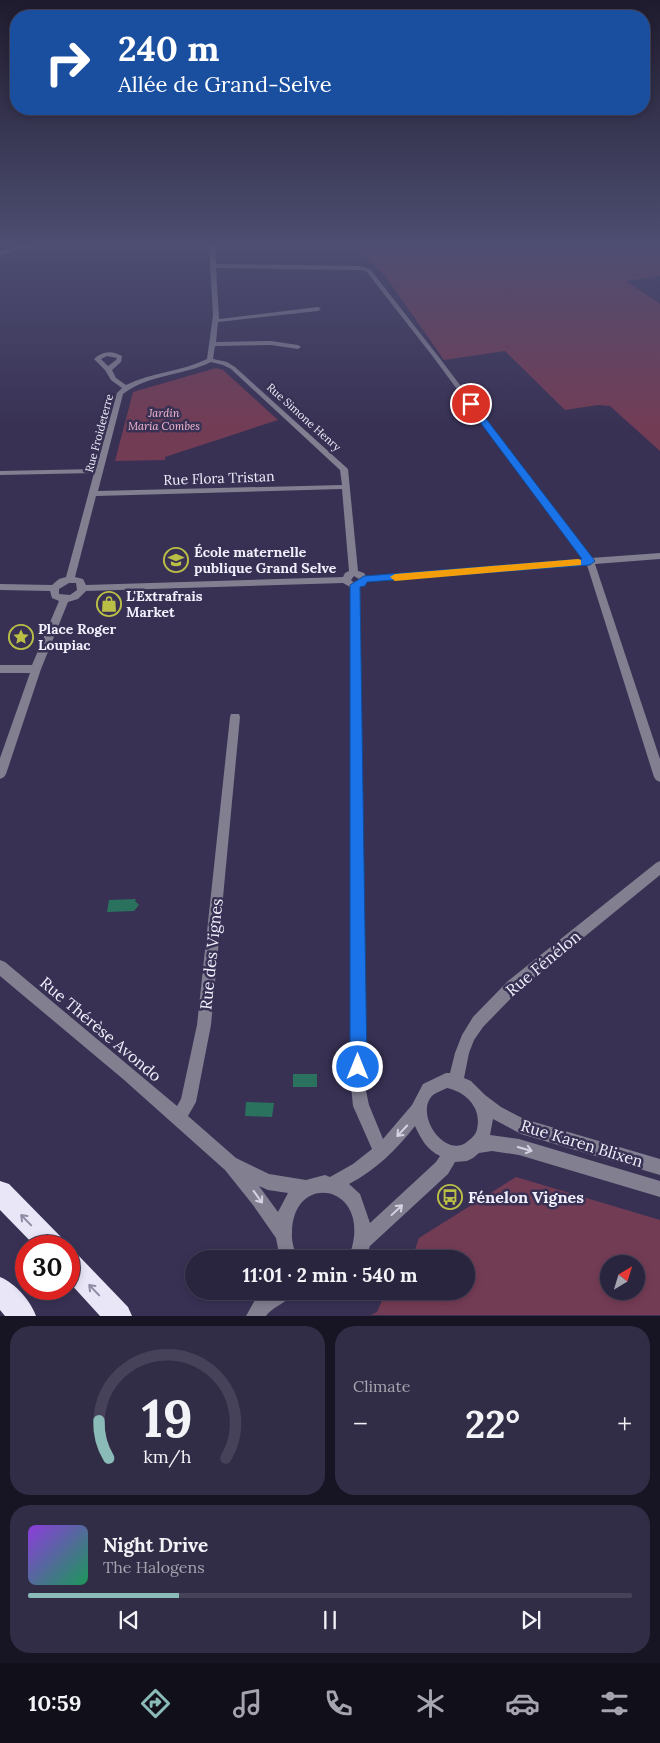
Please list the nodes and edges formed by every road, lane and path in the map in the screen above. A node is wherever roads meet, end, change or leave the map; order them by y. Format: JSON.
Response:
{"nodes":[{"id":1,"x":215,"y":307,"type":"edge"},
{"id":2,"x":397,"y":307,"type":"edge"},
{"id":3,"x":318,"y":309,"type":"dead end"},
{"id":4,"x":214,"y":321,"type":"junction"},
{"id":5,"x":213,"y":344,"type":"junction"},
{"id":6,"x":298,"y":347,"type":"dead end"},
{"id":7,"x":210,"y":360,"type":"junction"},
{"id":8,"x":108,"y":369,"type":"dead end"},
{"id":9,"x":126,"y":388,"type":"junction"},
{"id":10,"x":99,"y":471,"type":"junction"},
{"id":11,"x":0,"y":473,"type":"edge"},
{"id":12,"x":345,"y":487,"type":"junction"},
{"id":13,"x":94,"y":494,"type":"junction"},
{"id":14,"x":660,"y":556,"type":"edge"},
{"id":15,"x":590,"y":561,"type":"junction"},
{"id":16,"x":70,"y":579,"type":"junction"},
{"id":17,"x":355,"y":579,"type":"junction"},
{"id":18,"x":0,"y":587,"type":"edge"},
{"id":19,"x":54,"y":588,"type":"junction"},
{"id":20,"x":83,"y":588,"type":"junction"},
{"id":21,"x":64,"y":599,"type":"junction"},
{"id":22,"x":0,"y":669,"type":"edge"},
{"id":23,"x":36,"y":670,"type":"junction"},
{"id":24,"x":234,"y":717,"type":"dead end"},
{"id":25,"x":0,"y":774,"type":"edge"},
{"id":26,"x":660,"y":777,"type":"edge"},
{"id":27,"x":660,"y":867,"type":"edge"},
{"id":28,"x":0,"y":967,"type":"edge"},
{"id":29,"x":456,"y":1081,"type":"junction"},
{"id":30,"x":480,"y":1100,"type":"junction"},
{"id":31,"x":420,"y":1108,"type":"junction"},
{"id":32,"x":178,"y":1119,"type":"junction"},
{"id":33,"x":477,"y":1145,"type":"junction"},
{"id":34,"x":381,"y":1152,"type":"junction"},
{"id":35,"x":451,"y":1154,"type":"junction"},
{"id":36,"x":230,"y":1164,"type":"junction"},
{"id":37,"x":660,"y":1168,"type":"edge"},
{"id":38,"x":333,"y":1184,"type":"junction"},
{"id":39,"x":305,"y":1188,"type":"junction"},
{"id":40,"x":660,"y":1189,"type":"edge"},
{"id":41,"x":0,"y":1193,"type":"edge"},
{"id":42,"x":282,"y":1233,"type":"junction"},
{"id":43,"x":41,"y":1235,"type":"edge"},
{"id":44,"x":362,"y":1242,"type":"junction"},
{"id":45,"x":285,"y":1250,"type":"edge"},
{"id":46,"x":359,"y":1250,"type":"edge"},
{"id":47,"x":80,"y":1275,"type":"edge"},
{"id":48,"x":0,"y":1290,"type":"edge"},
{"id":49,"x":23,"y":1316,"type":"edge"},
{"id":50,"x":119,"y":1316,"type":"edge"}],
"edges":[{"from":1,"to":4,"type":"street"},
{"from":2,"to":15,"type":"street"},
{"from":3,"to":4,"type":"street"},
{"from":4,"to":5,"type":"street"},
{"from":5,"to":6,"type":"street"},
{"from":5,"to":7,"type":"street"},
{"from":7,"to":9,"type":"street","name":"Rue Froideterre"},
{"from":7,"to":12,"type":"street","name":"Rue Simone Henry"},
{"from":8,"to":9,"type":"street"},
{"from":9,"to":10,"type":"street","name":"Rue Froideterre"},
{"from":10,"to":11,"type":"street"},
{"from":10,"to":13,"type":"street","name":"Rue Froideterre"},
{"from":12,"to":13,"type":"street","name":"Rue Flora Tristan"},
{"from":12,"to":17,"type":"street","name":"Rue Simone Henry"},
{"from":13,"to":16,"type":"street","name":"Rue Froideterre"},
{"from":14,"to":15,"type":"street"},
{"from":15,"to":17,"type":"street"},
{"from":15,"to":26,"type":"street"},
{"from":16,"to":19,"type":"street"},
{"from":16,"to":20,"type":"street"},
{"from":17,"to":20,"type":"street"},
{"from":17,"to":34,"type":"street"},
{"from":18,"to":19,"type":"street"},
{"from":19,"to":21,"type":"street"},
{"from":20,"to":21,"type":"street"},
{"from":21,"to":23,"type":"street"},
{"from":22,"to":23,"type":"street"},
{"from":23,"to":25,"type":"street"},
{"from":24,"to":32,"type":"street","name":"Rue des Vignes"},
{"from":27,"to":29,"type":"street","name":"Rue Fénélon"},
{"from":28,"to":32,"type":"street","name":"Rue Thérèse Avondo"},
{"from":29,"to":30,"type":"street"},
{"from":29,"to":31,"type":"street"},
{"from":30,"to":33,"type":"street"},
{"from":30,"to":37,"type":"street","name":"Rue Karen Blixen"},
{"from":31,"to":34,"type":"street","one_way":true},
{"from":31,"to":35,"type":"street"},
{"from":32,"to":36,"type":"street"},
{"from":33,"to":35,"type":"street"},
{"from":33,"to":40,"type":"street","name":"Rue Karen Blixen","one_way":true},
{"from":34,"to":38,"type":"street"},
{"from":44,"to":35,"type":"street","one_way":true},
{"from":36,"to":39,"type":"street"},
{"from":36,"to":42,"type":"street","one_way":true},
{"from":38,"to":39,"type":"street"},
{"from":38,"to":44,"type":"street"},
{"from":39,"to":42,"type":"street"},
{"from":43,"to":41,"type":"highway","one_way":true},
{"from":42,"to":45,"type":"street"},
{"from":44,"to":46,"type":"street"},
{"from":50,"to":47,"type":"highway","one_way":true},
{"from":48,"to":49,"type":"highway"}]}
